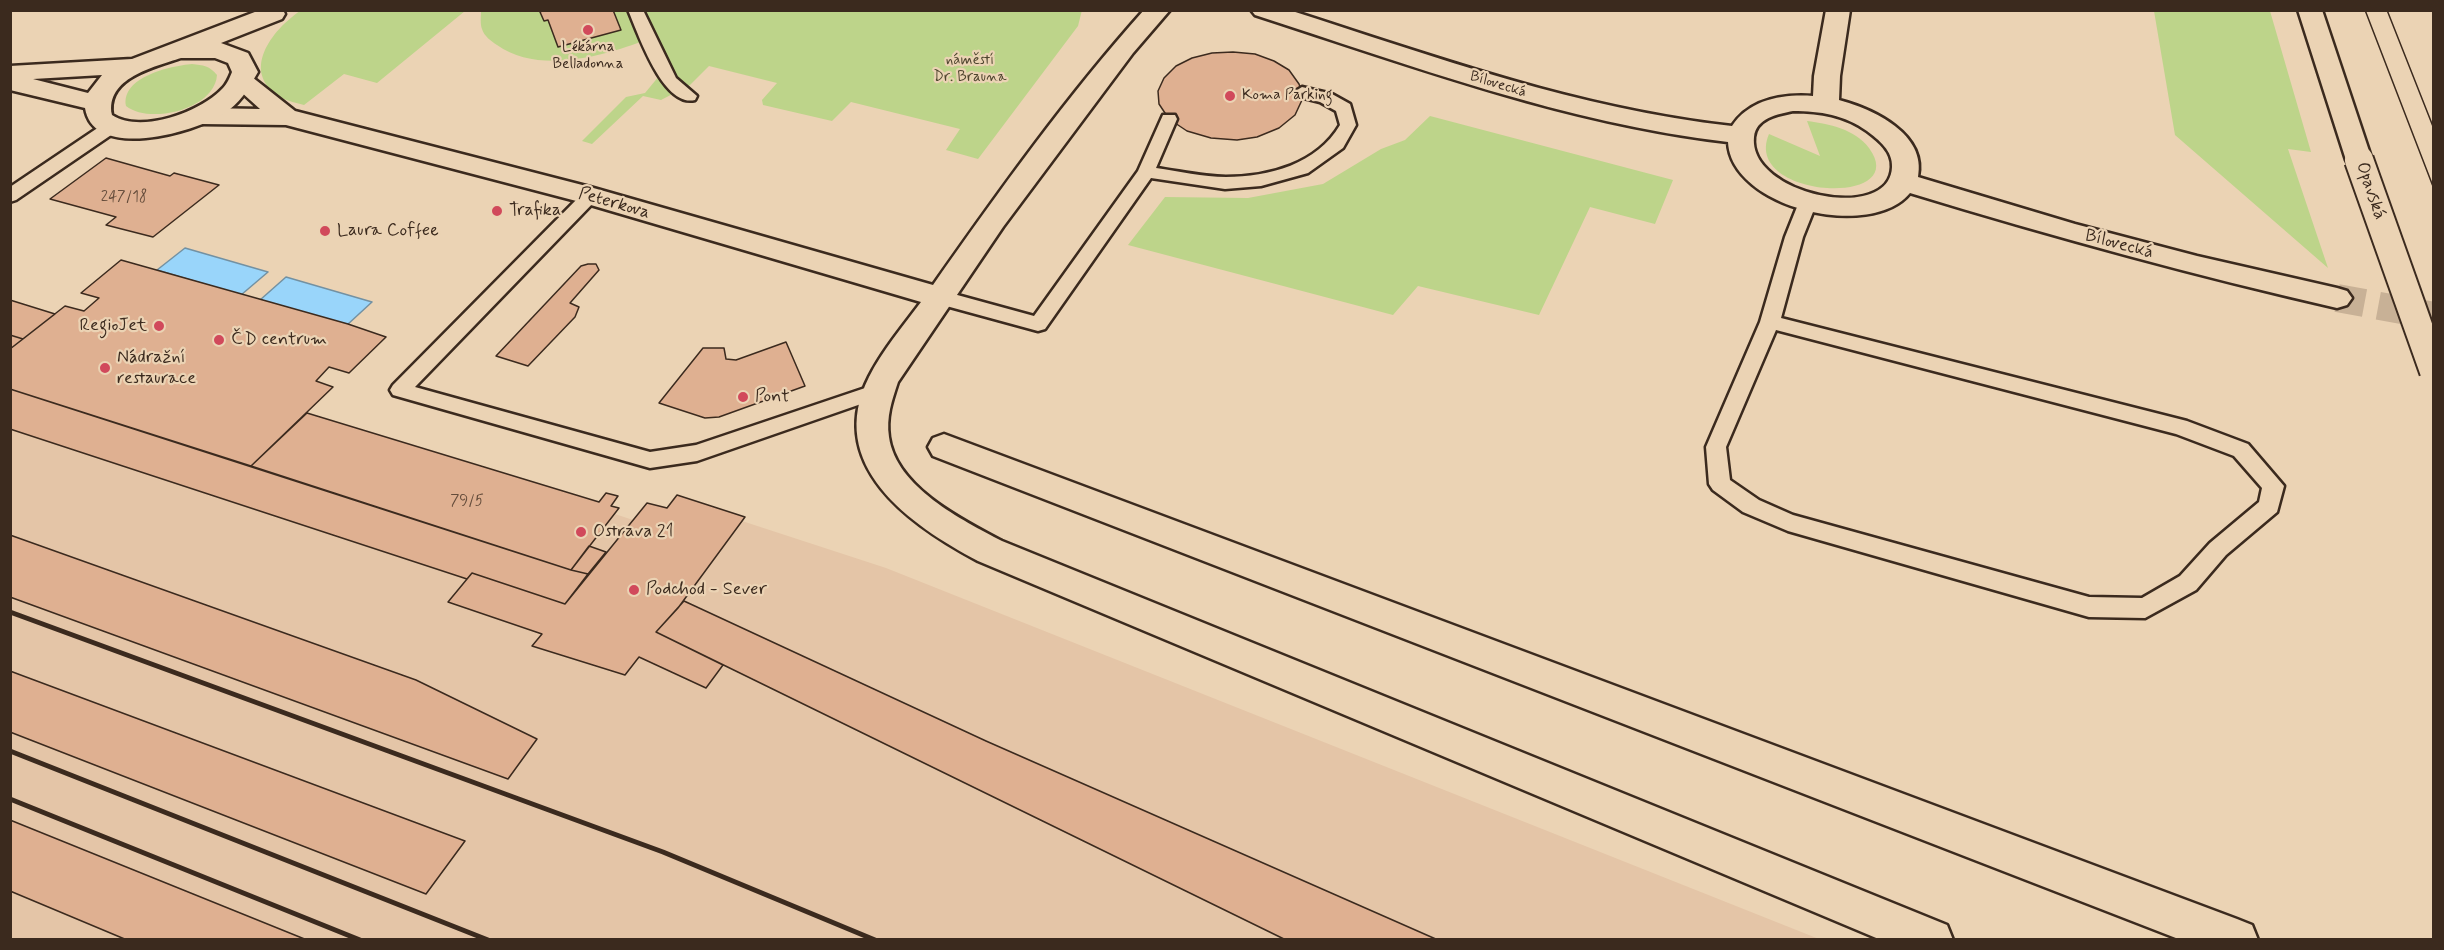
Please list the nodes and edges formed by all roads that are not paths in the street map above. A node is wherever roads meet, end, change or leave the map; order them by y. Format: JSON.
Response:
{"nodes":[{"id":1,"x":635,"y":10,"type":"edge"},
{"id":2,"x":1158,"y":10,"type":"edge"},
{"id":3,"x":1263,"y":10,"type":"edge"},
{"id":4,"x":1838,"y":10,"type":"edge"},
{"id":5,"x":2310,"y":10,"type":"edge"},
{"id":6,"x":275,"y":12,"type":"edge"},
{"id":7,"x":180,"y":51,"type":"junction"},
{"id":8,"x":136,"y":66,"type":"junction"},
{"id":9,"x":241,"y":70,"type":"junction"},
{"id":10,"x":10,"y":74,"type":"edge"},
{"id":11,"x":10,"y":83,"type":"edge"},
{"id":12,"x":1302,"y":92,"type":"dead end"},
{"id":13,"x":689,"y":96,"type":"dead end"},
{"id":14,"x":97,"y":103,"type":"junction"},
{"id":15,"x":1826,"y":105,"type":"junction"},
{"id":16,"x":202,"y":116,"type":"junction"},
{"id":17,"x":286,"y":117,"type":"junction"},
{"id":18,"x":1169,"y":119,"type":"dead end"},
{"id":19,"x":111,"y":126,"type":"junction"},
{"id":20,"x":1740,"y":135,"type":"junction"},
{"id":21,"x":1146,"y":172,"type":"junction"},
{"id":22,"x":1904,"y":182,"type":"junction"},
{"id":23,"x":10,"y":195,"type":"edge"},
{"id":24,"x":590,"y":196,"type":"junction"},
{"id":25,"x":1808,"y":202,"type":"junction"},
{"id":26,"x":939,"y":297,"type":"junction"},
{"id":27,"x":2337,"y":297,"type":"tunnel mouth"},
{"id":28,"x":1770,"y":322,"type":"junction"},
{"id":29,"x":2433,"y":370,"type":"edge"},
{"id":30,"x":877,"y":391,"type":"junction"},
{"id":31,"x":944,"y":447,"type":"dead end"},
{"id":32,"x":1932,"y":939,"type":"edge"},
{"id":33,"x":2237,"y":939,"type":"edge"}],
"edges":[{"from":1,"to":13,"type":"lane"},
{"from":2,"to":26,"type":"street"},
{"from":3,"to":20,"type":"street","name":"Bílovecká"},
{"from":4,"to":15,"type":"street"},
{"from":5,"to":29,"type":"street","name":"Opavská","bridge":true},
{"from":6,"to":7,"type":"street"},
{"from":6,"to":9,"type":"street"},
{"from":7,"to":8,"type":"street"},
{"from":7,"to":9,"type":"street"},
{"from":8,"to":10,"type":"street"},
{"from":8,"to":14,"type":"street"},
{"from":9,"to":16,"type":"street"},
{"from":9,"to":17,"type":"street"},
{"from":11,"to":14,"type":"street"},
{"from":12,"to":21,"type":"lane"},
{"from":14,"to":19,"type":"street"},
{"from":15,"to":20,"type":"street"},
{"from":15,"to":22,"type":"street"},
{"from":16,"to":17,"type":"street"},
{"from":16,"to":19,"type":"street"},
{"from":17,"to":24,"type":"street","name":"Peterkova"},
{"from":18,"to":21,"type":"lane"},
{"from":19,"to":23,"type":"lane"},
{"from":20,"to":25,"type":"street"},
{"from":21,"to":26,"type":"lane"},
{"from":22,"to":25,"type":"street"},
{"from":22,"to":27,"type":"street","name":"Bílovecká"},
{"from":24,"to":26,"type":"street","name":"Peterkova"},
{"from":24,"to":30,"type":"lane"},
{"from":25,"to":28,"type":"lane"},
{"from":26,"to":30,"type":"street"},
{"from":28,"to":28,"type":"lane"},
{"from":30,"to":32,"type":"street"},
{"from":31,"to":33,"type":"street"}]}
